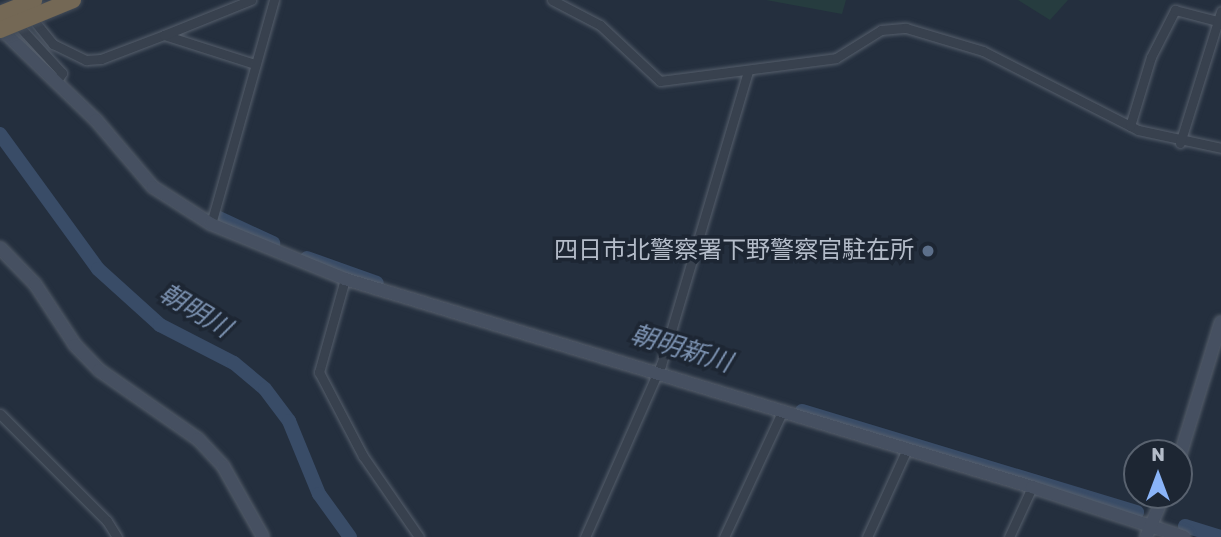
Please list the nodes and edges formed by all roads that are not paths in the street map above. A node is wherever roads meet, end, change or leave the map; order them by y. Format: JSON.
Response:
{"nodes":[{"id":1,"x":34,"y":0,"type":"edge"},
{"id":2,"x":73,"y":0,"type":"edge"},
{"id":3,"x":251,"y":0,"type":"edge"},
{"id":4,"x":274,"y":0,"type":"edge"},
{"id":5,"x":552,"y":0,"type":"edge"},
{"id":6,"x":1221,"y":11,"type":"edge"},
{"id":7,"x":0,"y":14,"type":"edge"},
{"id":8,"x":1220,"y":22,"type":"edge"},
{"id":9,"x":0,"y":29,"type":"edge"},
{"id":10,"x":163,"y":35,"type":"junction"},
{"id":11,"x":255,"y":64,"type":"junction"},
{"id":12,"x":748,"y":71,"type":"junction"},
{"id":13,"x":56,"y":82,"type":"junction"},
{"id":14,"x":1130,"y":126,"type":"junction"},
{"id":15,"x":1180,"y":143,"type":"junction"},
{"id":16,"x":1221,"y":148,"type":"edge"},
{"id":17,"x":211,"y":224,"type":"junction"},
{"id":18,"x":0,"y":248,"type":"edge"},
{"id":19,"x":345,"y":279,"type":"junction"},
{"id":20,"x":1221,"y":322,"type":"edge"},
{"id":21,"x":659,"y":370,"type":"junction"},
{"id":22,"x":782,"y":412,"type":"junction"},
{"id":23,"x":0,"y":414,"type":"edge"},
{"id":24,"x":1185,"y":439,"type":"edge"},
{"id":25,"x":907,"y":449,"type":"junction"},
{"id":26,"x":1032,"y":486,"type":"junction"},
{"id":27,"x":1158,"y":509,"type":"edge"},
{"id":28,"x":1149,"y":532,"type":"edge"},
{"id":29,"x":117,"y":537,"type":"edge"},
{"id":30,"x":263,"y":537,"type":"edge"},
{"id":31,"x":419,"y":537,"type":"edge"},
{"id":32,"x":585,"y":537,"type":"edge"},
{"id":33,"x":724,"y":537,"type":"edge"},
{"id":34,"x":867,"y":537,"type":"edge"},
{"id":35,"x":1009,"y":537,"type":"edge"},
{"id":36,"x":1184,"y":537,"type":"edge"}],
"edges":[{"from":1,"to":7,"type":"highway","bridge":true},
{"from":2,"to":9,"type":"highway","bridge":true},
{"from":3,"to":10,"type":"street"},
{"from":4,"to":11,"type":"street"},
{"from":5,"to":12,"type":"street"},
{"from":6,"to":8,"type":"street"},
{"from":8,"to":14,"type":"street"},
{"from":8,"to":15,"type":"street"},
{"from":9,"to":13,"type":"street"},
{"from":10,"to":11,"type":"street"},
{"from":10,"to":13,"type":"street"},
{"from":11,"to":17,"type":"street"},
{"from":12,"to":14,"type":"street"},
{"from":12,"to":21,"type":"street"},
{"from":13,"to":17,"type":"street"},
{"from":14,"to":15,"type":"street"},
{"from":15,"to":16,"type":"street"},
{"from":17,"to":19,"type":"street"},
{"from":18,"to":30,"type":"street"},
{"from":19,"to":21,"type":"street"},
{"from":19,"to":31,"type":"street"},
{"from":20,"to":24,"type":"street"},
{"from":21,"to":22,"type":"street"},
{"from":21,"to":32,"type":"street"},
{"from":22,"to":25,"type":"street"},
{"from":22,"to":33,"type":"street"},
{"from":23,"to":29,"type":"street"},
{"from":25,"to":26,"type":"street"},
{"from":25,"to":34,"type":"street"},
{"from":26,"to":28,"type":"street"},
{"from":26,"to":35,"type":"street"},
{"from":27,"to":28,"type":"street"},
{"from":28,"to":36,"type":"street"}]}
